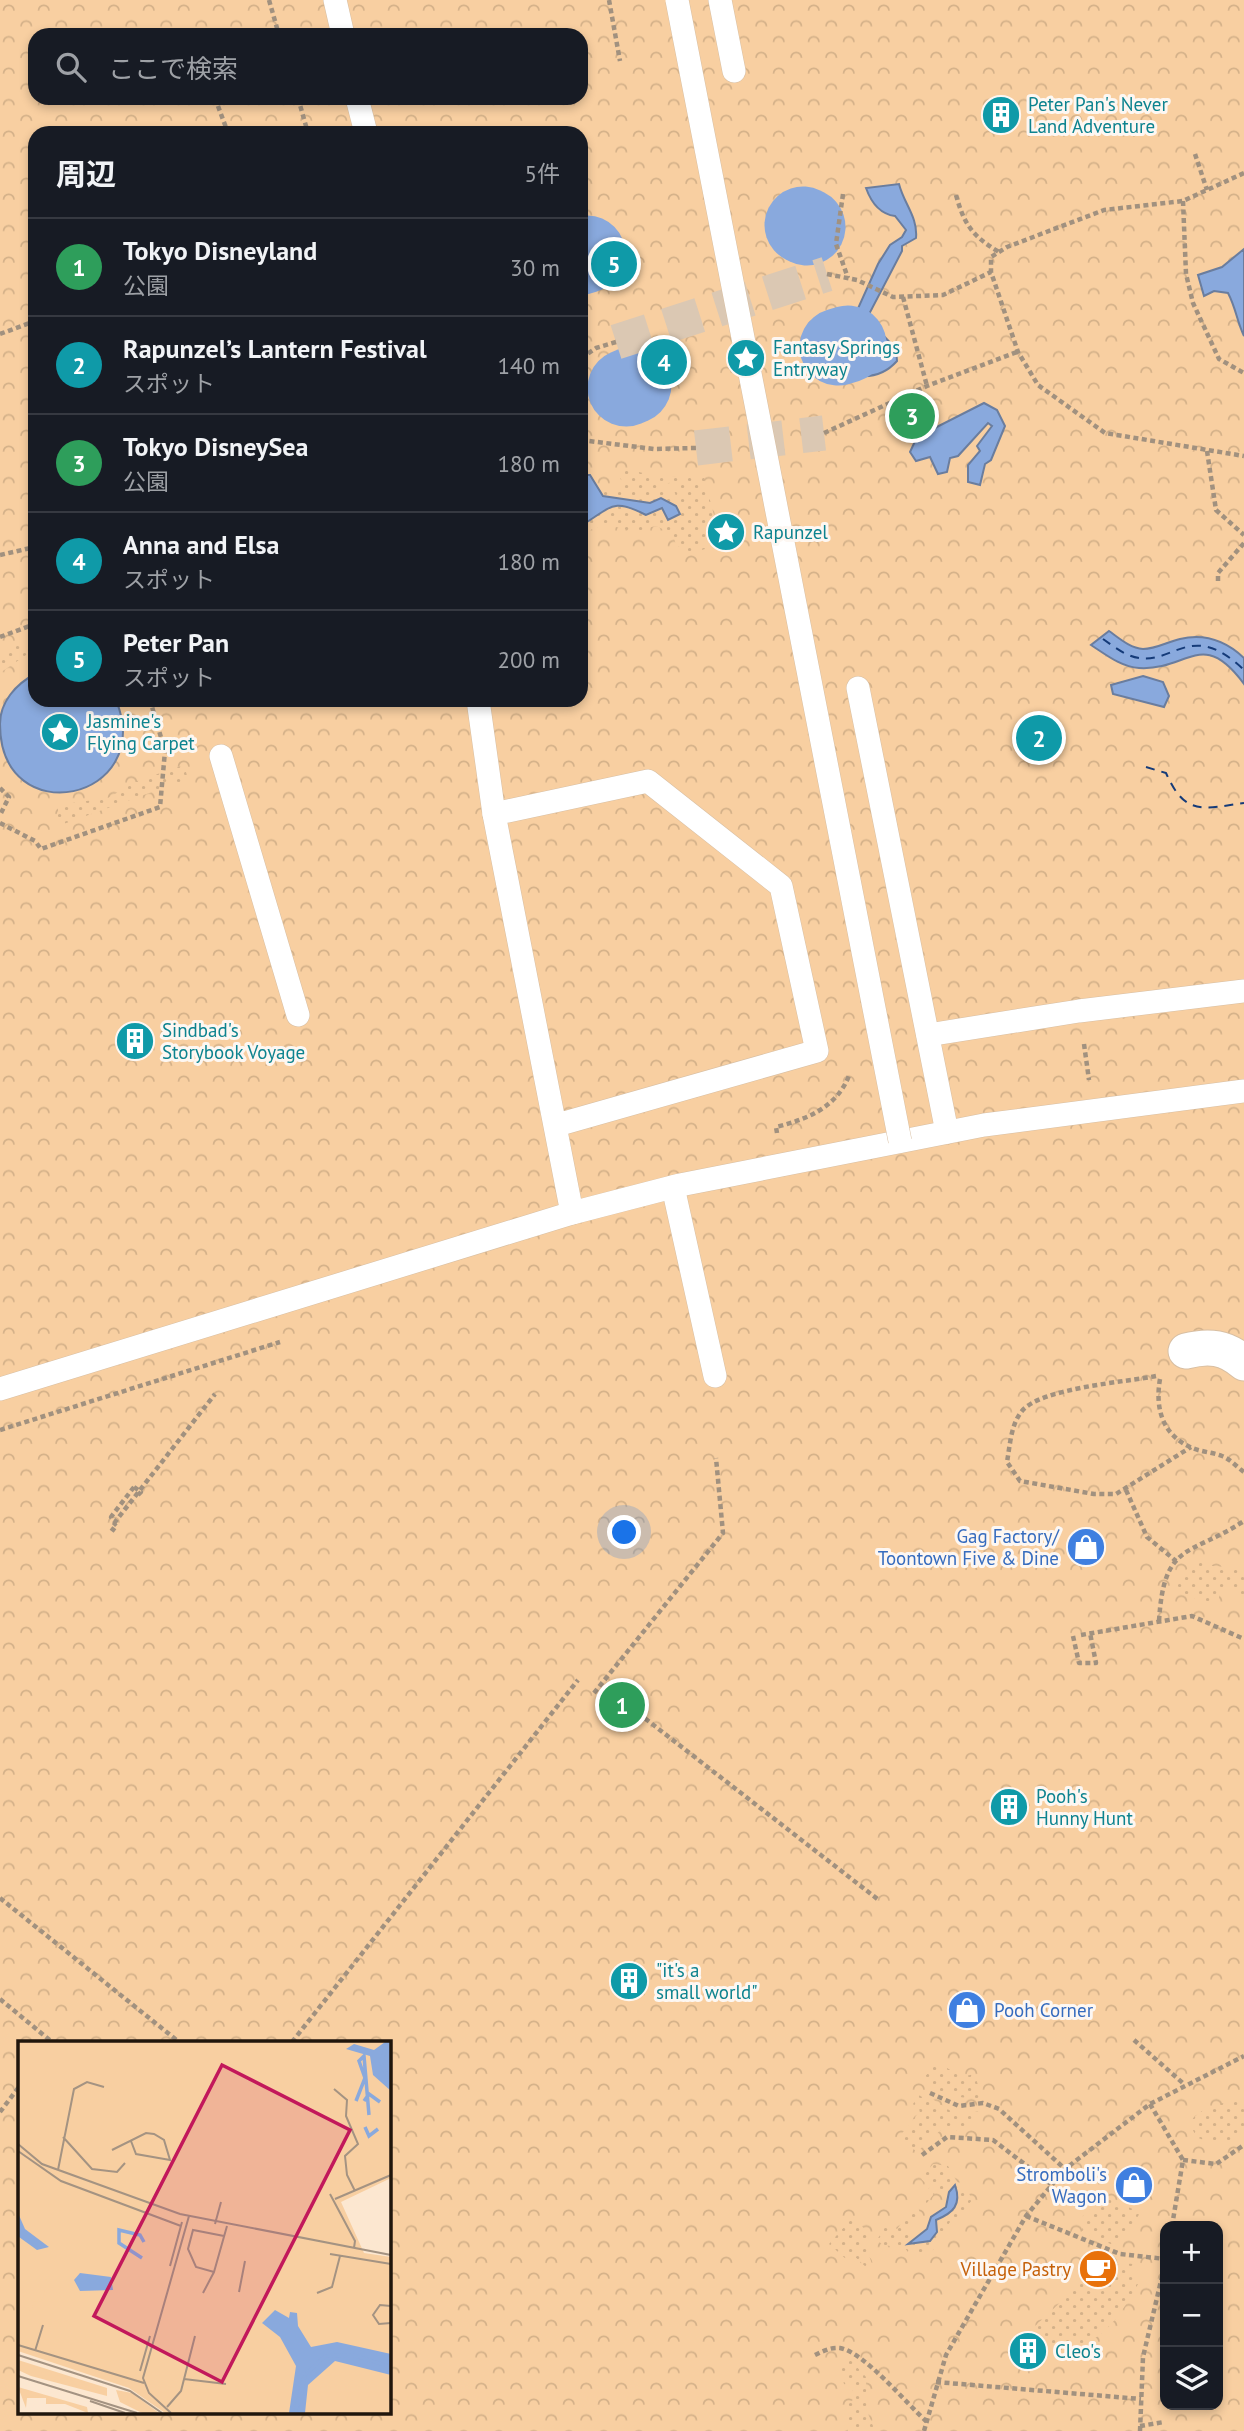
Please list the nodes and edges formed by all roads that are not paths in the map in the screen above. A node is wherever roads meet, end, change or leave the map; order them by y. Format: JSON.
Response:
{"nodes":[{"id":1,"x":335,"y":0,"type":"edge"},
{"id":2,"x":677,"y":0,"type":"edge"},
{"id":3,"x":720,"y":0,"type":"edge"},
{"id":4,"x":341,"y":28,"type":"edge"},
{"id":5,"x":734,"y":71,"type":"dead end"},
{"id":6,"x":360,"y":105,"type":"edge"},
{"id":7,"x":364,"y":126,"type":"edge"},
{"id":8,"x":858,"y":688,"type":"dead end"},
{"id":9,"x":479,"y":707,"type":"edge"},
{"id":10,"x":221,"y":756,"type":"dead end"},
{"id":11,"x":494,"y":814,"type":"junction"},
{"id":12,"x":1244,"y":991,"type":"edge"},
{"id":13,"x":298,"y":1015,"type":"dead end"},
{"id":14,"x":928,"y":1035,"type":"junction"},
{"id":15,"x":1244,"y":1091,"type":"edge"},
{"id":16,"x":557,"y":1125,"type":"junction"},
{"id":17,"x":947,"y":1132,"type":"junction"},
{"id":18,"x":900,"y":1141,"type":"junction"},
{"id":19,"x":673,"y":1187,"type":"junction"},
{"id":20,"x":572,"y":1213,"type":"junction"},
{"id":21,"x":1186,"y":1352,"type":"road end"},
{"id":22,"x":1244,"y":1363,"type":"edge"},
{"id":23,"x":715,"y":1376,"type":"dead end"},
{"id":24,"x":0,"y":1389,"type":"edge"}],
"edges":[{"from":1,"to":4,"type":"lane"},
{"from":2,"to":18,"type":"lane","bridge":true},
{"from":3,"to":5,"type":"lane"},
{"from":6,"to":7,"type":"lane"},
{"from":8,"to":14,"type":"lane"},
{"from":9,"to":11,"type":"lane"},
{"from":10,"to":13,"type":"lane"},
{"from":11,"to":16,"type":"lane"},
{"from":11,"to":16,"type":"lane"},
{"from":12,"to":14,"type":"lane"},
{"from":14,"to":17,"type":"lane"},
{"from":15,"to":17,"type":"lane"},
{"from":16,"to":20,"type":"lane"},
{"from":17,"to":18,"type":"lane"},
{"from":18,"to":19,"type":"lane"},
{"from":19,"to":20,"type":"lane"},
{"from":19,"to":23,"type":"lane"},
{"from":20,"to":24,"type":"lane"},
{"from":21,"to":22,"type":"street"}]}
